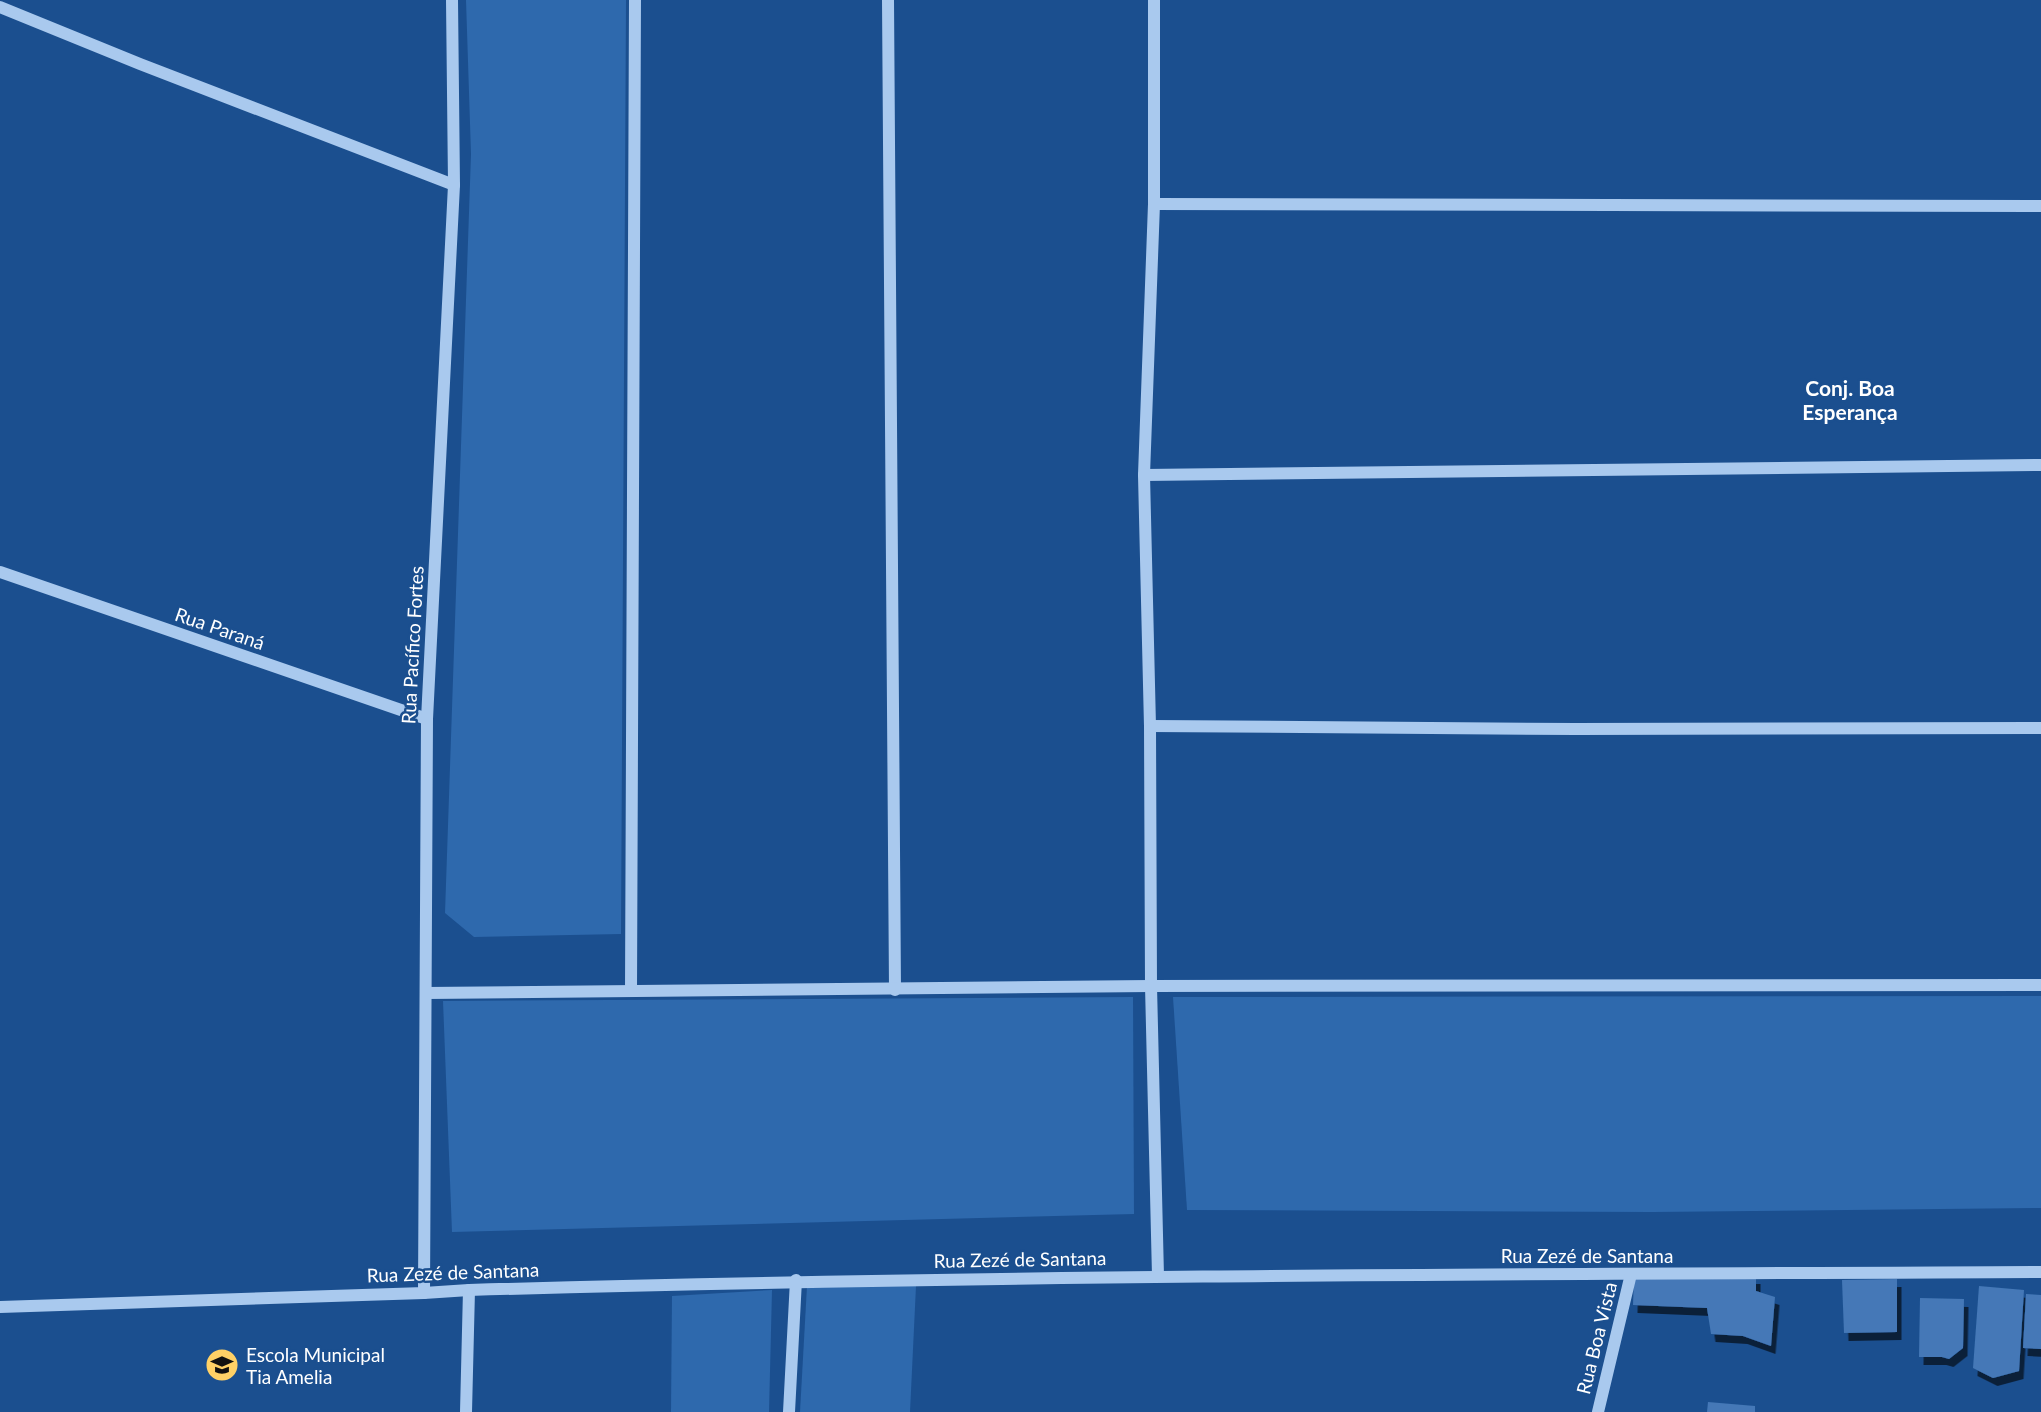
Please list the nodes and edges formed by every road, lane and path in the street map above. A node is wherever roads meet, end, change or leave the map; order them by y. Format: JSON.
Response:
{"nodes":[{"id":1,"x":452,"y":0,"type":"edge"},
{"id":2,"x":635,"y":0,"type":"edge"},
{"id":3,"x":888,"y":0,"type":"edge"},
{"id":4,"x":1154,"y":0,"type":"edge"},
{"id":5,"x":0,"y":7,"type":"edge"},
{"id":6,"x":454,"y":185,"type":"junction"},
{"id":7,"x":1154,"y":204,"type":"junction"},
{"id":8,"x":2041,"y":206,"type":"edge"},
{"id":9,"x":2041,"y":465,"type":"edge"},
{"id":10,"x":1144,"y":475,"type":"junction"},
{"id":11,"x":0,"y":572,"type":"edge"},
{"id":12,"x":427,"y":719,"type":"junction"},
{"id":13,"x":1150,"y":726,"type":"junction"},
{"id":14,"x":2041,"y":728,"type":"edge"},
{"id":15,"x":2041,"y":985,"type":"edge"},
{"id":16,"x":1151,"y":986,"type":"junction"},
{"id":17,"x":631,"y":990,"type":"junction"},
{"id":18,"x":895,"y":990,"type":"junction"},
{"id":19,"x":426,"y":993,"type":"junction"},
{"id":20,"x":2041,"y":1272,"type":"edge"},
{"id":21,"x":1631,"y":1273,"type":"junction"},
{"id":22,"x":1158,"y":1276,"type":"junction"},
{"id":23,"x":796,"y":1280,"type":"junction"},
{"id":24,"x":469,"y":1290,"type":"junction"},
{"id":25,"x":424,"y":1293,"type":"junction"},
{"id":26,"x":0,"y":1307,"type":"edge"},
{"id":27,"x":466,"y":1412,"type":"edge"},
{"id":28,"x":789,"y":1412,"type":"edge"},
{"id":29,"x":1598,"y":1412,"type":"edge"}],
"edges":[{"from":1,"to":6,"type":"street","name":"Rua Pacífico Fortes"},
{"from":2,"to":17,"type":"street"},
{"from":3,"to":18,"type":"street"},
{"from":4,"to":7,"type":"street"},
{"from":5,"to":6,"type":"street"},
{"from":6,"to":12,"type":"street","name":"Rua Pacífico Fortes"},
{"from":7,"to":8,"type":"street"},
{"from":7,"to":10,"type":"street"},
{"from":9,"to":10,"type":"street"},
{"from":10,"to":13,"type":"street"},
{"from":11,"to":12,"type":"street","name":"Rua Paraná"},
{"from":12,"to":19,"type":"street","name":"Rua Pacífico Fortes"},
{"from":13,"to":14,"type":"street"},
{"from":13,"to":16,"type":"street"},
{"from":15,"to":16,"type":"street"},
{"from":16,"to":18,"type":"street"},
{"from":16,"to":22,"type":"street"},
{"from":17,"to":18,"type":"street"},
{"from":17,"to":19,"type":"street"},
{"from":19,"to":25,"type":"street","name":"Rua Pacífico Fortes"},
{"from":20,"to":21,"type":"street","name":"Rua Zezé de Santana"},
{"from":21,"to":22,"type":"street","name":"Rua Zezé de Santana"},
{"from":21,"to":29,"type":"street","name":"Rua Boa Vista"},
{"from":22,"to":23,"type":"street","name":"Rua Zezé de Santana"},
{"from":23,"to":24,"type":"street","name":"Rua Zezé de Santana"},
{"from":23,"to":28,"type":"street"},
{"from":24,"to":25,"type":"street","name":"Rua Zezé de Santana"},
{"from":24,"to":27,"type":"street"},
{"from":25,"to":26,"type":"street","name":"Rua Zezé de Santana"}]}
